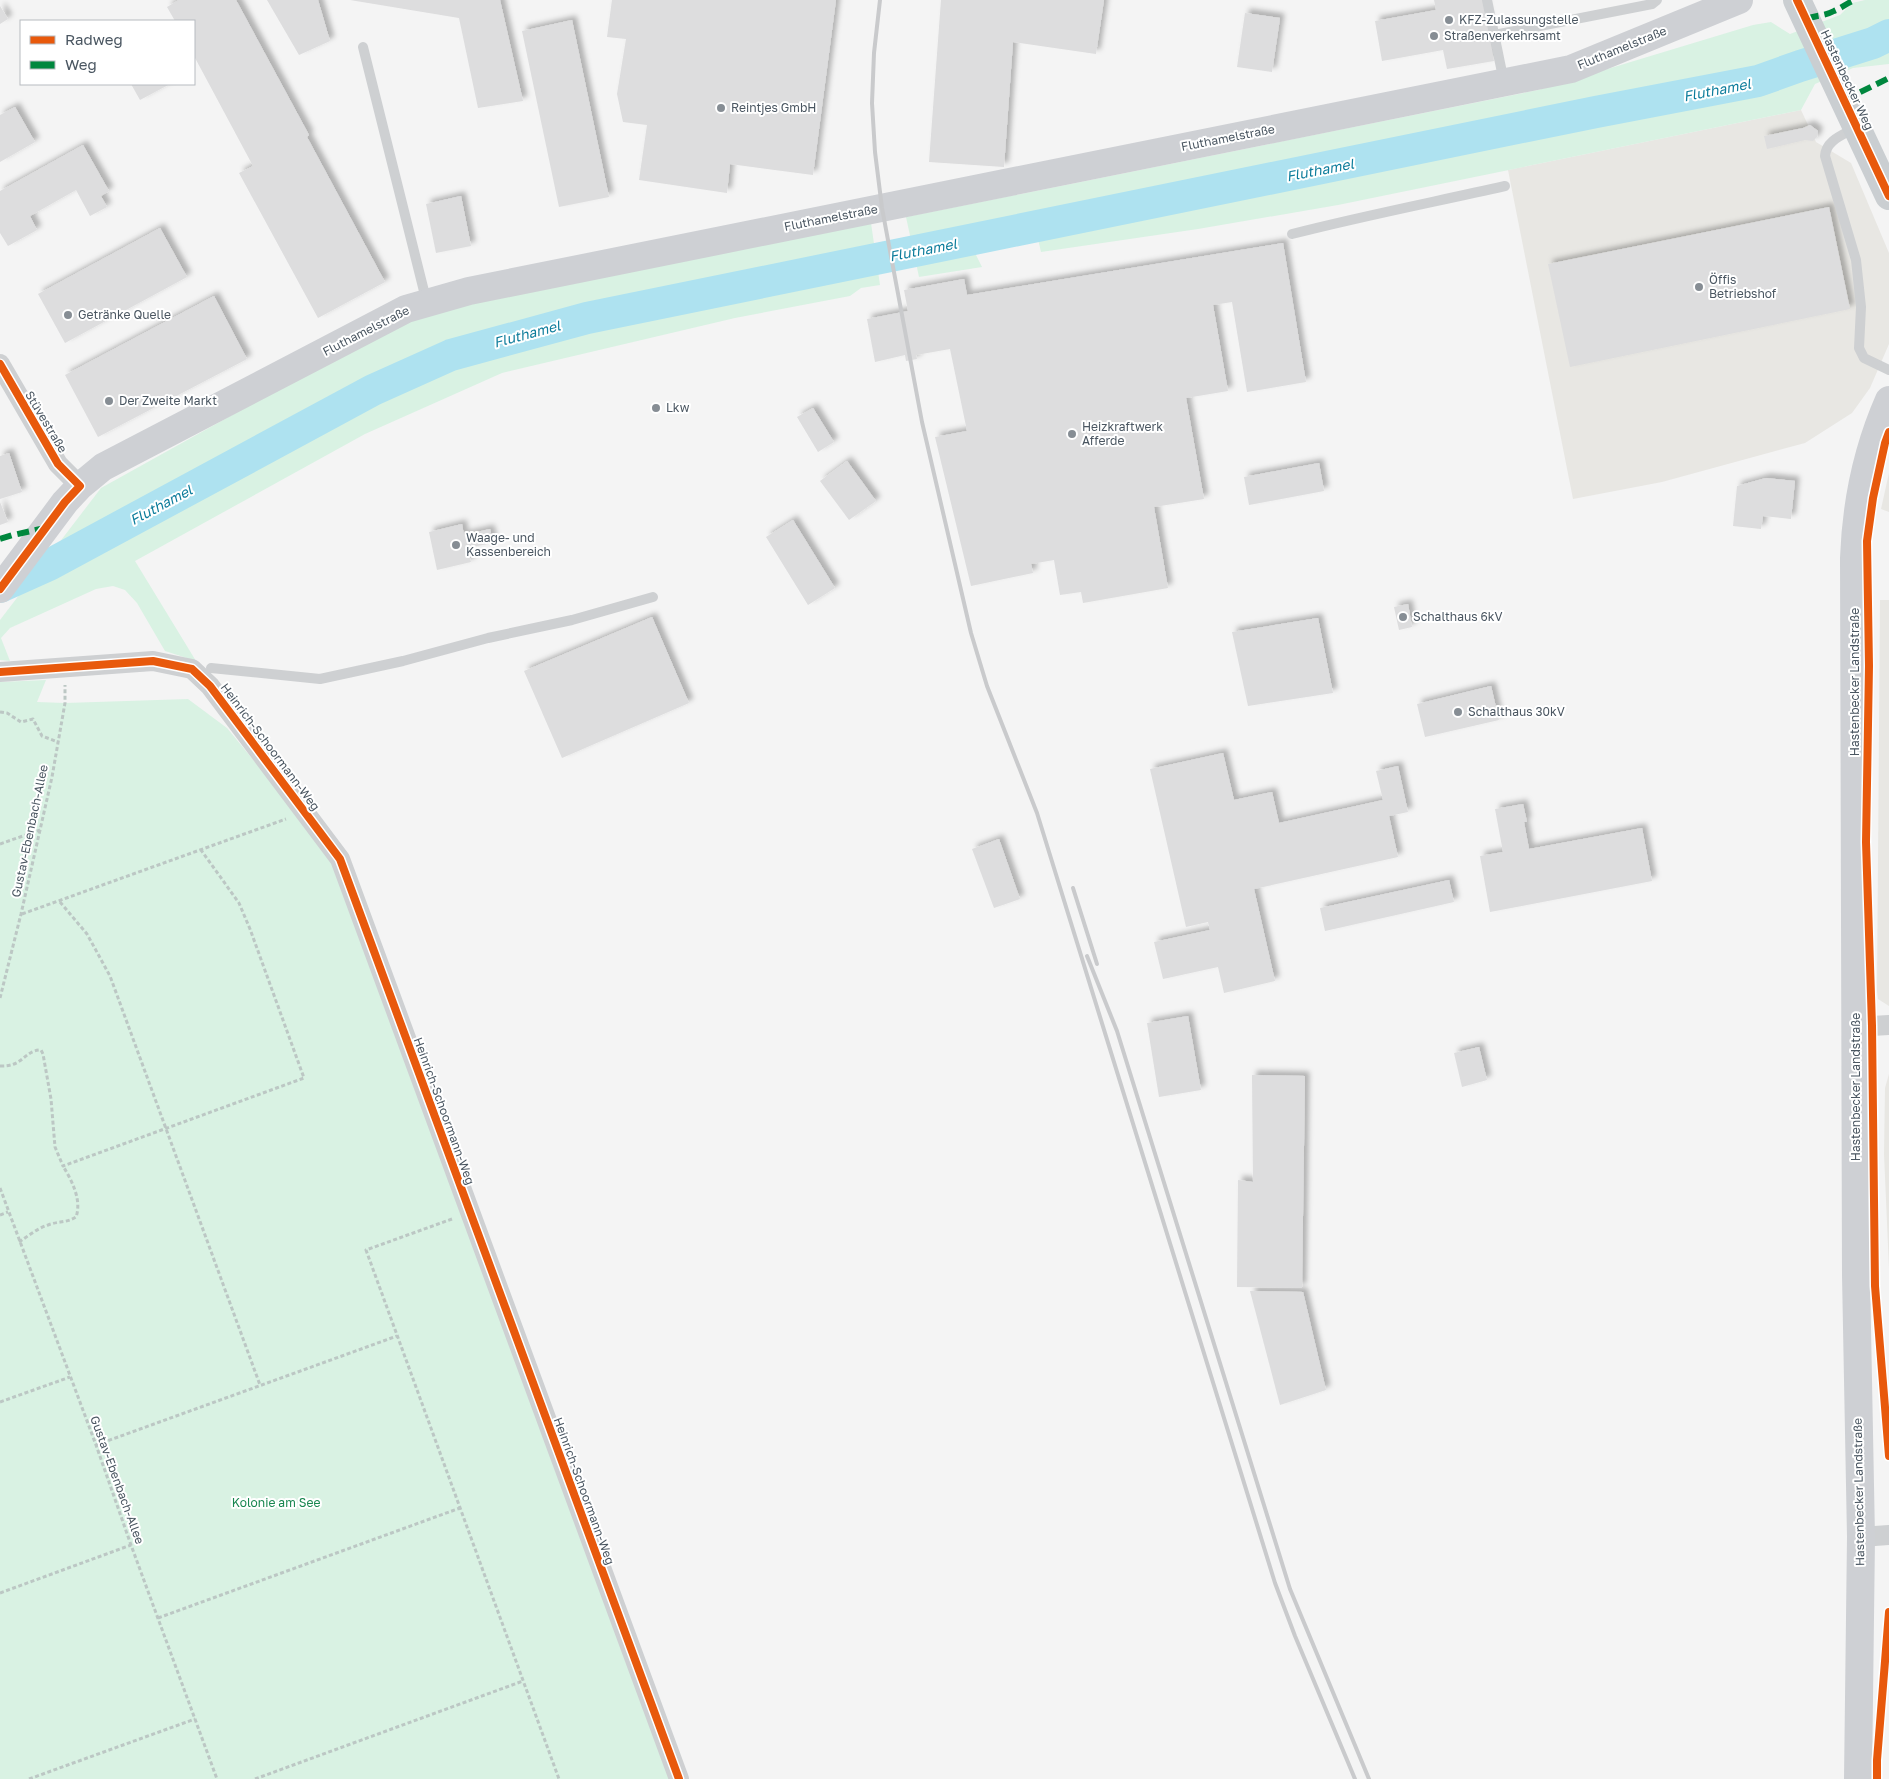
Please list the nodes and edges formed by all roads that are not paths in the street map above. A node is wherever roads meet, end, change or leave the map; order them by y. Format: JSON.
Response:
{"nodes":[{"id":1,"x":1487,"y":0,"type":"edge"},
{"id":2,"x":1657,"y":0,"type":"edge"},
{"id":3,"x":1739,"y":0,"type":"edge"},
{"id":4,"x":1797,"y":0,"type":"edge"},
{"id":5,"x":1494,"y":35,"type":"junction"},
{"id":6,"x":363,"y":47,"type":"dead end"},
{"id":7,"x":1505,"y":82,"type":"junction"},
{"id":8,"x":1857,"y":127,"type":"junction"},
{"id":9,"x":1505,"y":186,"type":"dead end"},
{"id":10,"x":1889,"y":196,"type":"edge"},
{"id":11,"x":1292,"y":234,"type":"dead end"},
{"id":12,"x":427,"y":303,"type":"junction"},
{"id":13,"x":0,"y":364,"type":"edge"},
{"id":14,"x":1889,"y":370,"type":"edge"},
{"id":15,"x":1889,"y":400,"type":"edge"},
{"id":16,"x":80,"y":486,"type":"junction"},
{"id":17,"x":0,"y":589,"type":"edge"},
{"id":18,"x":653,"y":597,"type":"dead end"},
{"id":19,"x":211,"y":668,"type":"dead end"},
{"id":20,"x":0,"y":672,"type":"edge"},
{"id":21,"x":1889,"y":1024,"type":"edge"},
{"id":22,"x":1855,"y":1027,"type":"junction"},
{"id":23,"x":1889,"y":1535,"type":"edge"},
{"id":24,"x":1861,"y":1537,"type":"junction"},
{"id":25,"x":679,"y":1779,"type":"edge"},
{"id":26,"x":1858,"y":1779,"type":"edge"}],
"edges":[{"from":1,"to":5,"type":"lane"},
{"from":2,"to":5,"type":"lane"},
{"from":3,"to":7,"type":"main road","name":"Fluthamelstraße"},
{"from":4,"to":8,"type":"main road","name":"Hastenbecker Weg"},
{"from":5,"to":7,"type":"lane"},
{"from":6,"to":12,"type":"lane"},
{"from":7,"to":12,"type":"main road","name":"Fluthamelstraße"},
{"from":8,"to":10,"type":"main road","name":"Hastenbecker Weg"},
{"from":8,"to":14,"type":"lane"},
{"from":9,"to":11,"type":"lane"},
{"from":12,"to":16,"type":"main road","name":"Fluthamelstraße"},
{"from":13,"to":16,"type":"street","name":"Stüvestraße"},
{"from":15,"to":22,"type":"main road","name":"Hastenbecker Landstraße"},
{"from":16,"to":17,"type":"main road","name":"Fluthamelstraße"},
{"from":18,"to":19,"type":"lane"},
{"from":20,"to":25,"type":"street","name":"Heinrich-Schoormann-Weg"},
{"from":21,"to":22,"type":"street"},
{"from":22,"to":24,"type":"main road","name":"Hastenbecker Landstraße"},
{"from":23,"to":24,"type":"street"},
{"from":24,"to":26,"type":"main road","name":"Hastenbecker Landstraße"}]}
